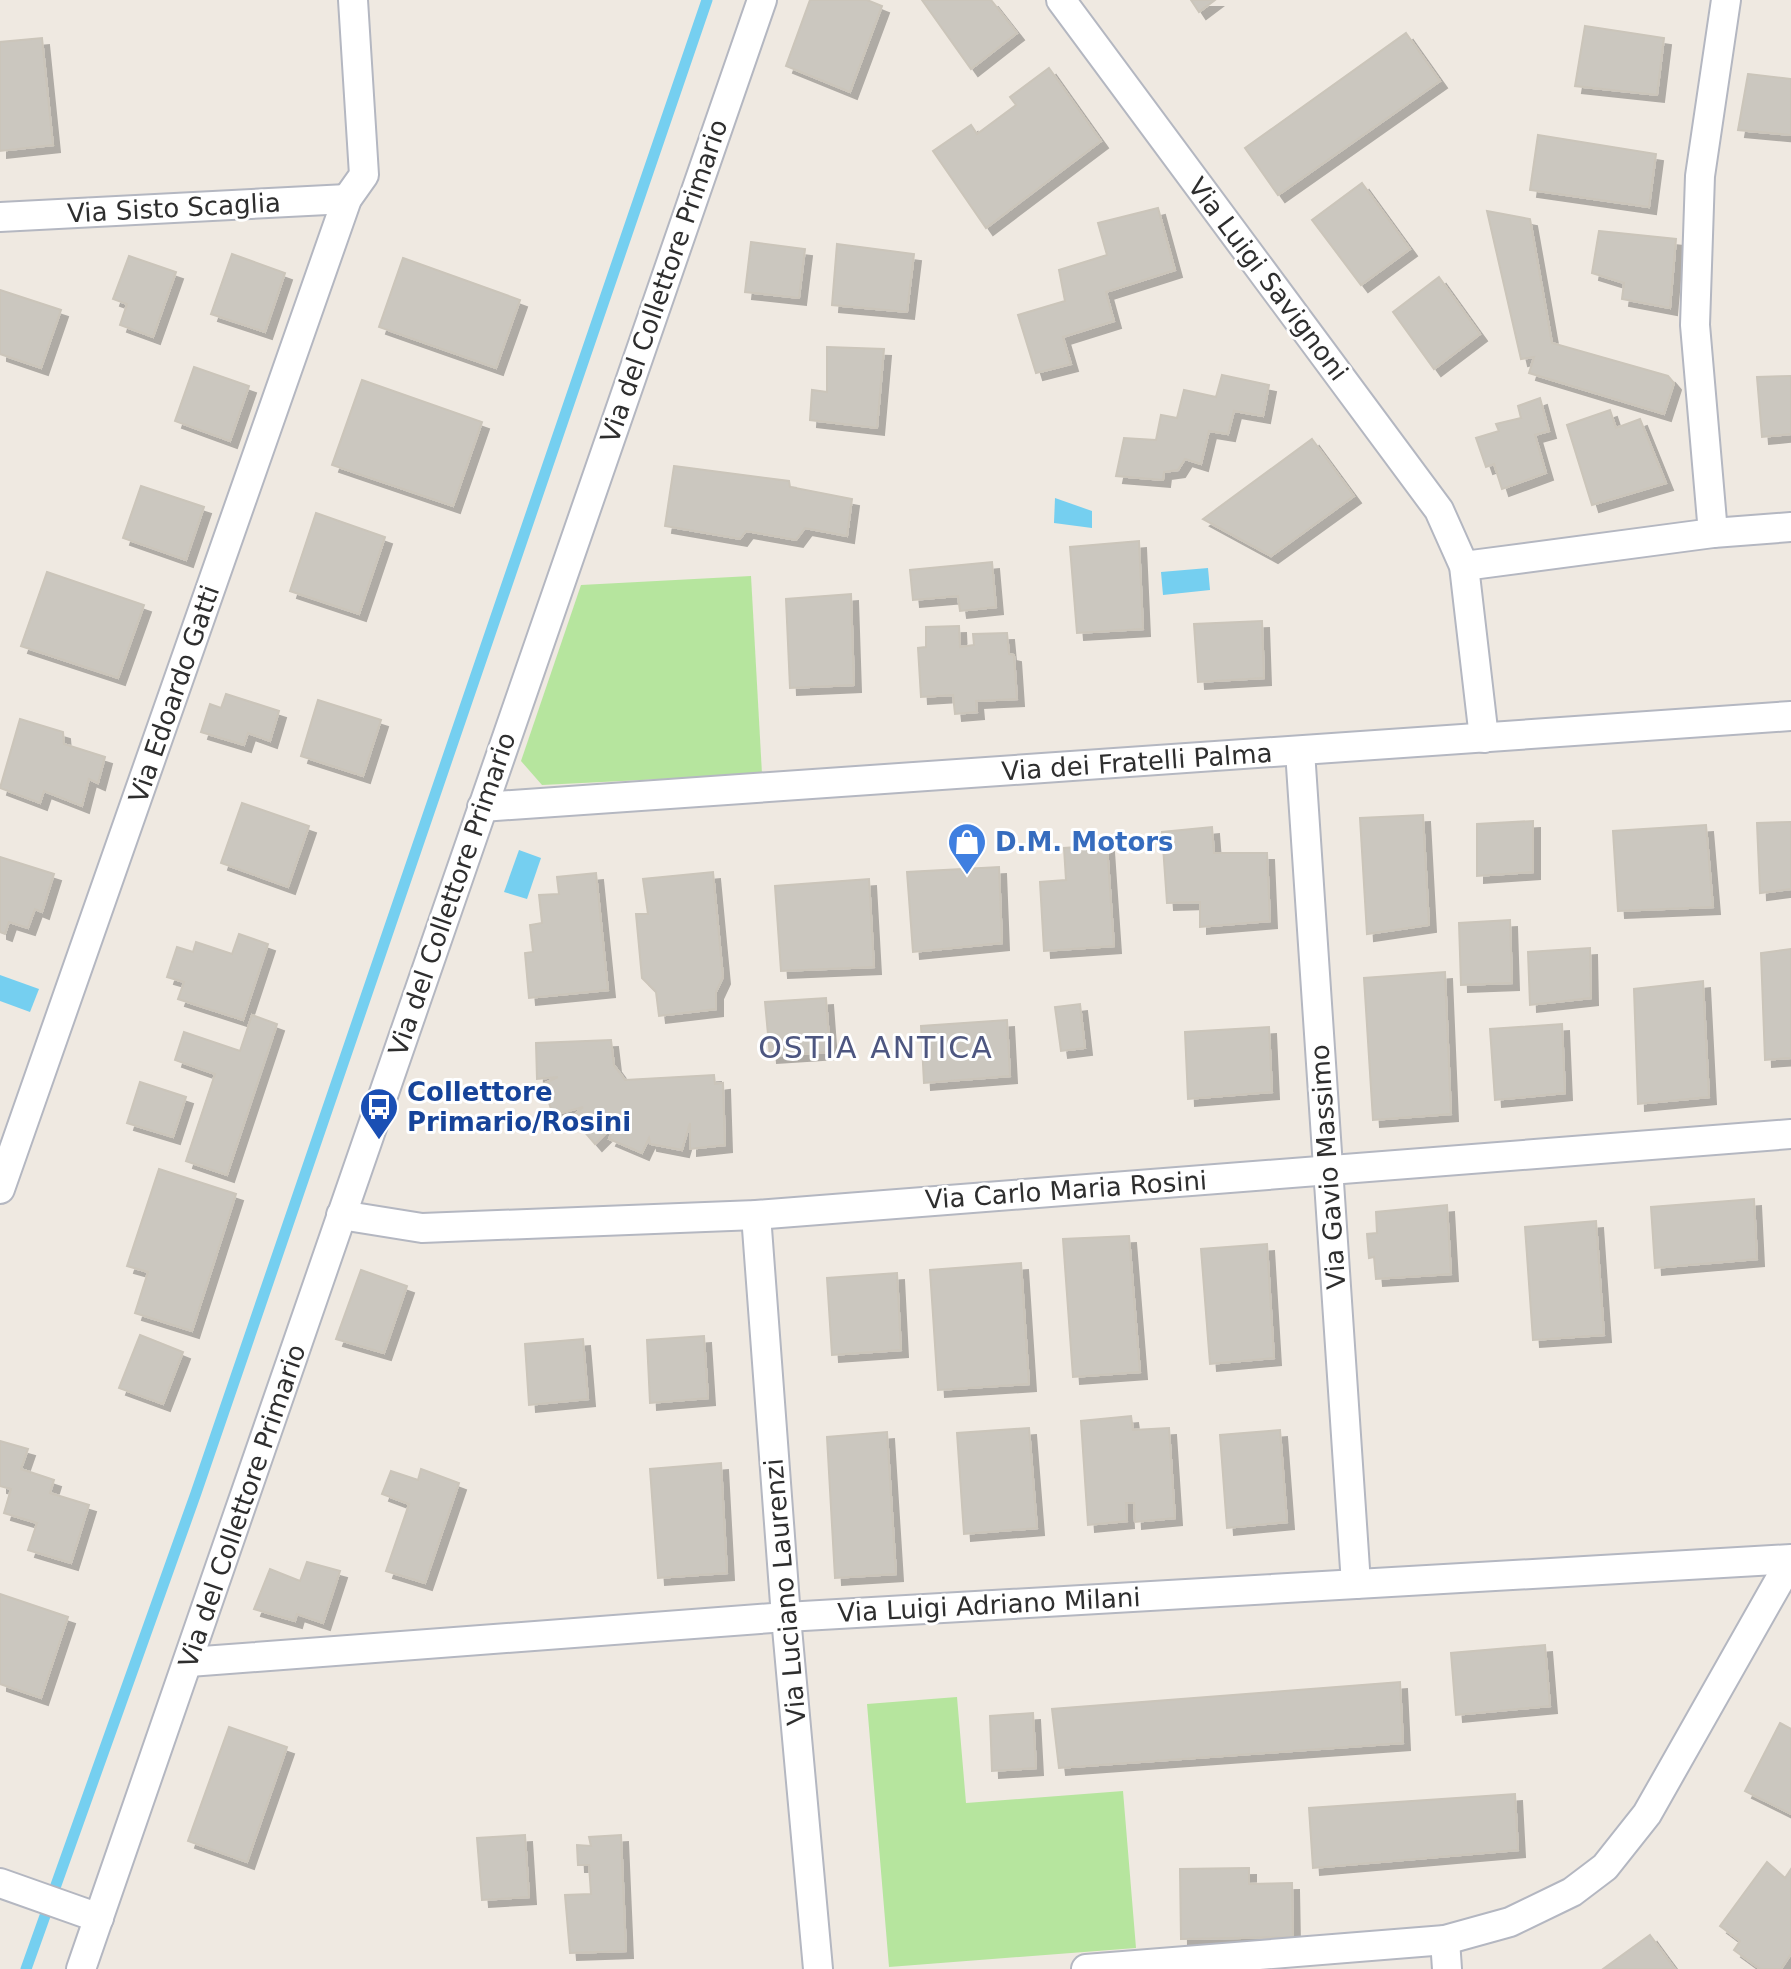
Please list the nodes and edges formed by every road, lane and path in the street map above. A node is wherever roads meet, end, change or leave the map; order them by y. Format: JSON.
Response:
{"nodes":[{"id":1,"x":353,"y":0,"type":"edge"},
{"id":2,"x":762,"y":0,"type":"edge"},
{"id":3,"x":1061,"y":0,"type":"edge"},
{"id":4,"x":1726,"y":0,"type":"edge"},
{"id":5,"x":347,"y":199,"type":"junction"},
{"id":6,"x":0,"y":217,"type":"edge"},
{"id":7,"x":1791,"y":527,"type":"edge"},
{"id":8,"x":1713,"y":533,"type":"junction"},
{"id":9,"x":1464,"y":566,"type":"junction"},
{"id":10,"x":1791,"y":716,"type":"edge"},
{"id":11,"x":1484,"y":738,"type":"junction"},
{"id":12,"x":1300,"y":751,"type":"junction"},
{"id":13,"x":482,"y":807,"type":"junction"},
{"id":14,"x":1791,"y":1134,"type":"edge"},
{"id":15,"x":1329,"y":1170,"type":"junction"},
{"id":16,"x":0,"y":1189,"type":"edge"},
{"id":17,"x":341,"y":1215,"type":"junction"},
{"id":18,"x":756,"y":1215,"type":"junction"},
{"id":19,"x":1791,"y":1560,"type":"edge"},
{"id":20,"x":1356,"y":1584,"type":"junction"},
{"id":21,"x":786,"y":1617,"type":"junction"},
{"id":22,"x":189,"y":1662,"type":"junction"},
{"id":23,"x":4,"y":1884,"type":"edge"},
{"id":24,"x":99,"y":1918,"type":"junction"},
{"id":25,"x":1445,"y":1940,"type":"junction"},
{"id":26,"x":81,"y":1969,"type":"edge"},
{"id":27,"x":818,"y":1969,"type":"edge"},
{"id":28,"x":1086,"y":1969,"type":"edge"},
{"id":29,"x":1447,"y":1969,"type":"edge"}],
"edges":[{"from":1,"to":5,"type":"street","name":"Via Edoardo Gatti"},
{"from":2,"to":13,"type":"street","name":"Via del Collettore Primario"},
{"from":3,"to":9,"type":"street","name":"Via Luigi Savignoni"},
{"from":4,"to":8,"type":"street"},
{"from":5,"to":6,"type":"street","name":"Via Sisto Scaglia"},
{"from":5,"to":16,"type":"street","name":"Via Edoardo Gatti"},
{"from":7,"to":8,"type":"street"},
{"from":8,"to":9,"type":"street"},
{"from":9,"to":11,"type":"street","name":"Via Luigi Savignoni"},
{"from":10,"to":11,"type":"street","name":"Via dei Fratelli Palma"},
{"from":11,"to":12,"type":"street","name":"Via dei Fratelli Palma"},
{"from":12,"to":13,"type":"street","name":"Via dei Fratelli Palma"},
{"from":12,"to":15,"type":"street","name":"Via Gavio Massimo"},
{"from":13,"to":17,"type":"street","name":"Via del Collettore Primario"},
{"from":14,"to":15,"type":"street","name":"Via Carlo Maria Rosini"},
{"from":15,"to":18,"type":"street","name":"Via Carlo Maria Rosini"},
{"from":15,"to":20,"type":"street","name":"Via Gavio Massimo"},
{"from":17,"to":18,"type":"street","name":"Via Carlo Maria Rosini"},
{"from":17,"to":22,"type":"street","name":"Via del Collettore Primario"},
{"from":18,"to":21,"type":"street","name":"Via Luciano Laurenzi"},
{"from":19,"to":20,"type":"street","name":"Via Luigi Adriano Milani"},
{"from":19,"to":25,"type":"street"},
{"from":20,"to":21,"type":"street","name":"Via Luigi Adriano Milani"},
{"from":21,"to":22,"type":"street","name":"Via Luigi Adriano Milani"},
{"from":21,"to":27,"type":"street","name":"Via Luciano Laurenzi"},
{"from":22,"to":24,"type":"street","name":"Via del Collettore Primario"},
{"from":23,"to":24,"type":"street"},
{"from":24,"to":26,"type":"street","name":"Via del Collettore Primario"},
{"from":25,"to":28,"type":"street"},
{"from":25,"to":29,"type":"street"}]}
